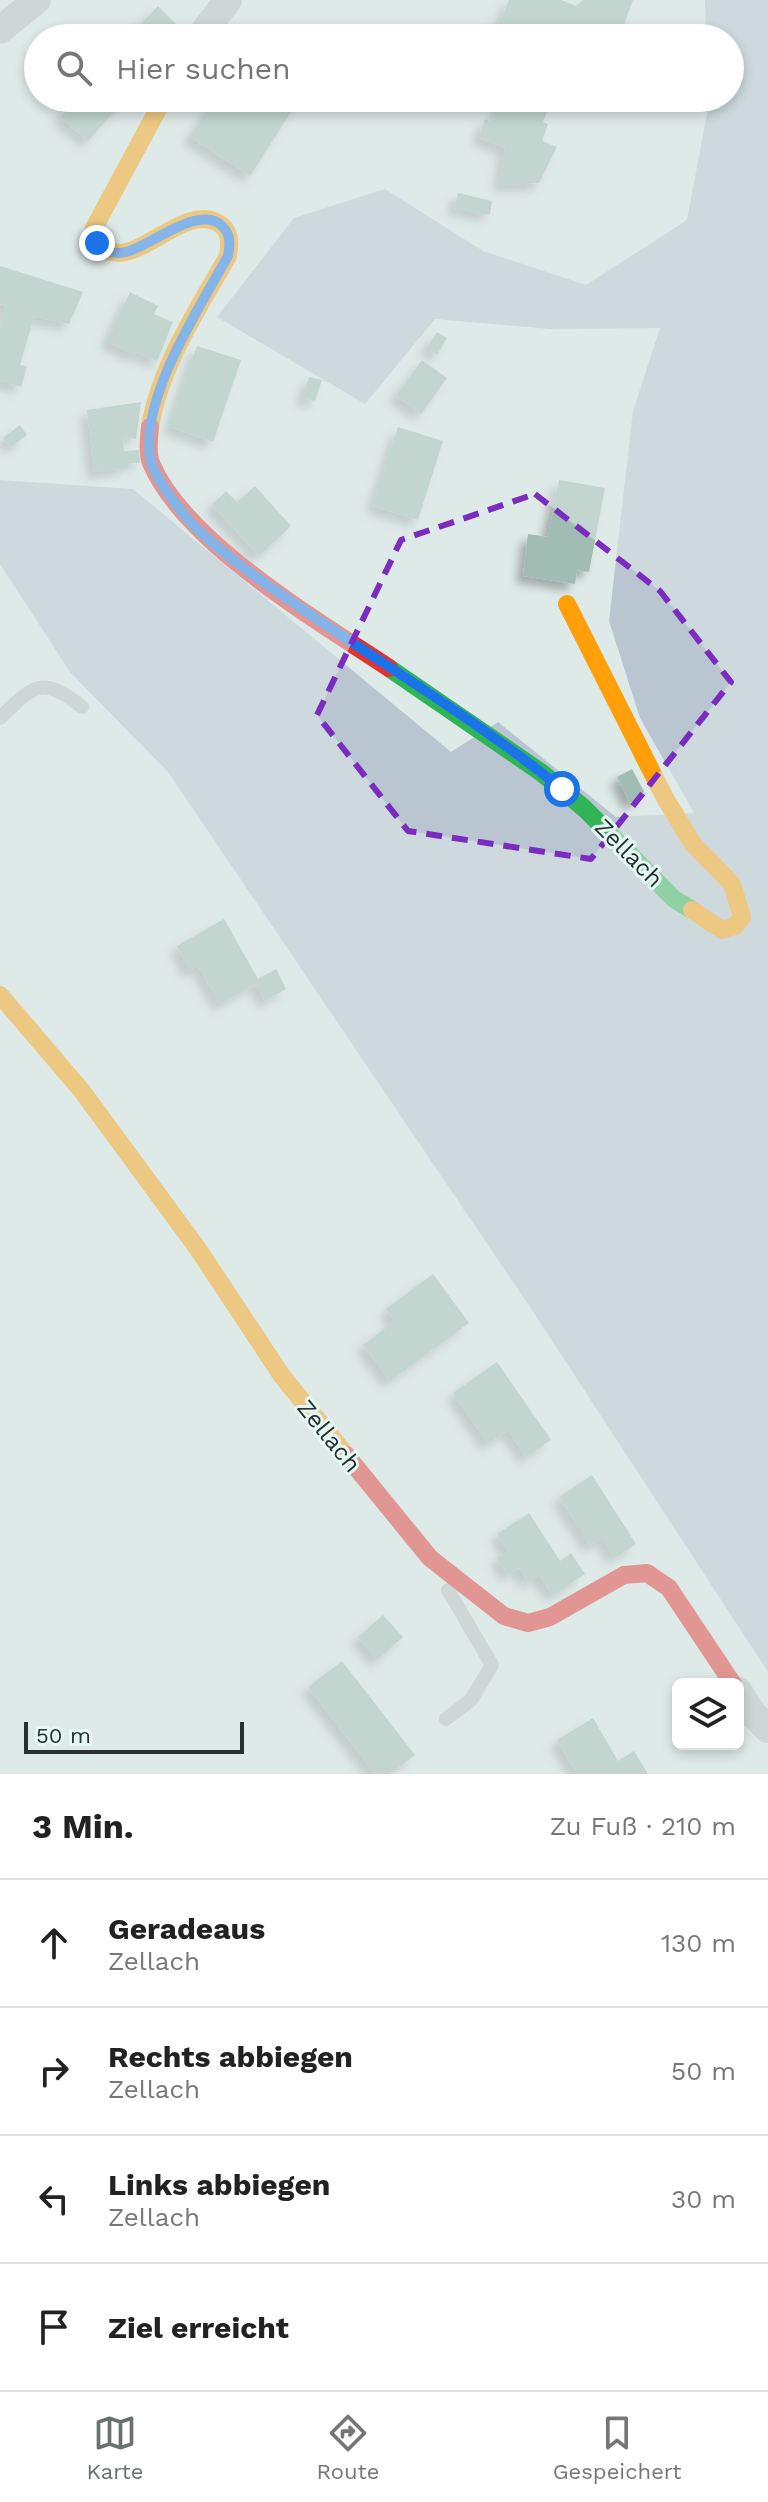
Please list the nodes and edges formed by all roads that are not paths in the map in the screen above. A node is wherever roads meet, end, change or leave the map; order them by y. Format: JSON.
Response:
{"nodes":[{"id":1,"x":37,"y":0,"type":"edge"},
{"id":2,"x":228,"y":0,"type":"edge"},
{"id":3,"x":210,"y":24,"type":"edge"},
{"id":4,"x":0,"y":30,"type":"edge"},
{"id":5,"x":156,"y":112,"type":"edge"},
{"id":6,"x":567,"y":604,"type":"dead end"},
{"id":7,"x":82,"y":707,"type":"dead end"},
{"id":8,"x":0,"y":718,"type":"edge"},
{"id":9,"x":0,"y":995,"type":"edge"},
{"id":10,"x":430,"y":1558,"type":"junction"},
{"id":11,"x":729,"y":1678,"type":"edge"},
{"id":12,"x":744,"y":1700,"type":"edge"},
{"id":13,"x":446,"y":1719,"type":"dead end"},
{"id":14,"x":768,"y":1729,"type":"edge"}],
"edges":[{"from":1,"to":4,"type":"street"},
{"from":2,"to":3,"type":"street"},
{"from":5,"to":6,"type":"street","name":"Zellach"},
{"from":7,"to":8,"type":"lane"},
{"from":9,"to":10,"type":"street","name":"Zellach"},
{"from":10,"to":11,"type":"street","name":"Zellach"},
{"from":10,"to":13,"type":"lane"},
{"from":12,"to":14,"type":"street"}]}
